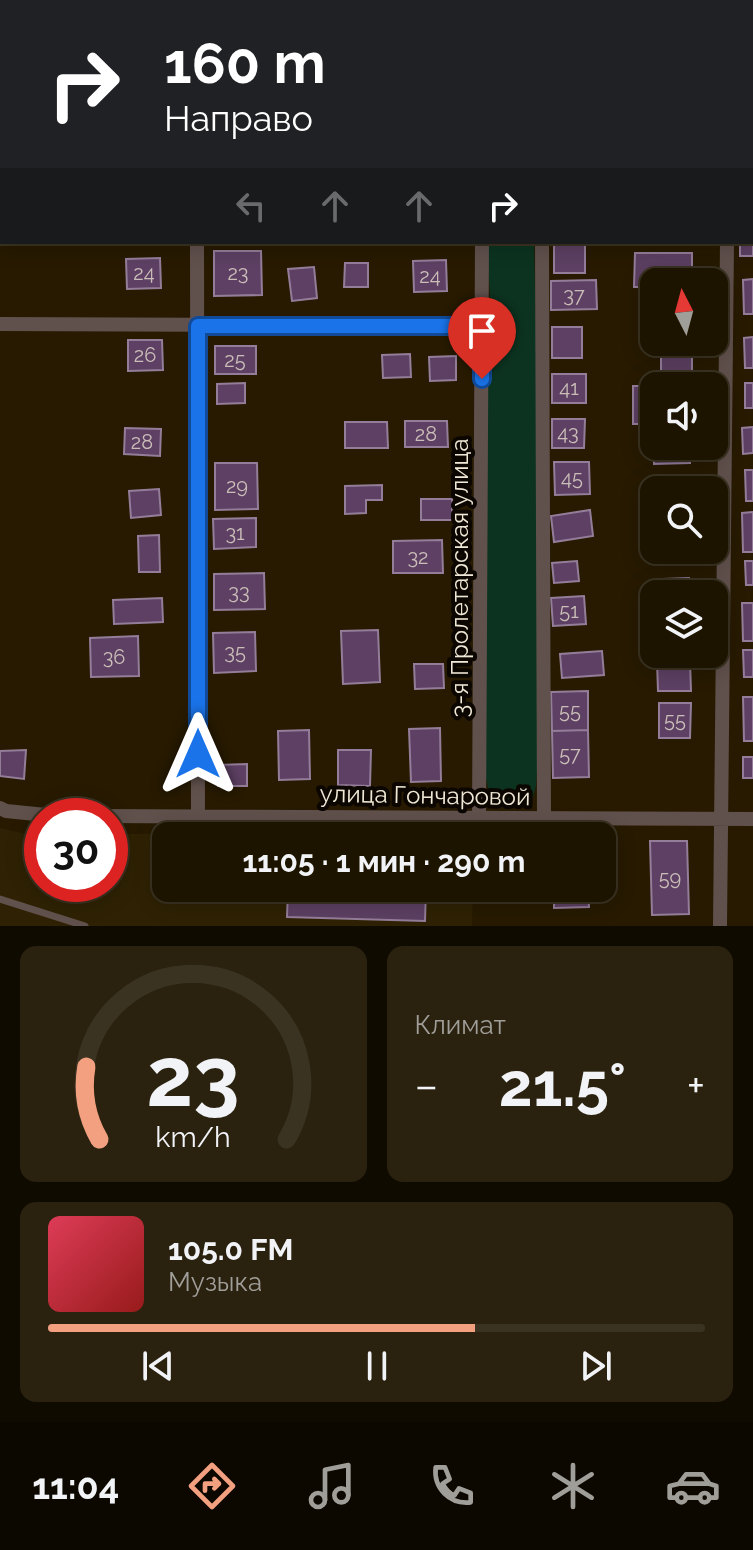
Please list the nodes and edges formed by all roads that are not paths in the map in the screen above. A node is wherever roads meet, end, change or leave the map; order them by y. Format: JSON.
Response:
{"nodes":[{"id":1,"x":197,"y":244,"type":"edge"},
{"id":2,"x":482,"y":244,"type":"edge"},
{"id":3,"x":542,"y":244,"type":"edge"},
{"id":4,"x":727,"y":244,"type":"edge"},
{"id":5,"x":0,"y":324,"type":"edge"},
{"id":6,"x":198,"y":326,"type":"junction"},
{"id":7,"x":482,"y":326,"type":"junction"},
{"id":8,"x":0,"y":808,"type":"edge"},
{"id":9,"x":24,"y":813,"type":"edge"},
{"id":10,"x":198,"y":815,"type":"junction"},
{"id":11,"x":128,"y":816,"type":"edge"},
{"id":12,"x":544,"y":818,"type":"junction"},
{"id":13,"x":721,"y":818,"type":"junction"},
{"id":14,"x":479,"y":819,"type":"junction"},
{"id":15,"x":753,"y":819,"type":"edge"},
{"id":16,"x":0,"y":899,"type":"edge"},
{"id":17,"x":85,"y":926,"type":"edge"},
{"id":18,"x":720,"y":926,"type":"edge"}],
"edges":[{"from":1,"to":6,"type":"street"},
{"from":2,"to":7,"type":"street","name":"3-я Пролетарская улица"},
{"from":3,"to":12,"type":"street"},
{"from":4,"to":13,"type":"street"},
{"from":5,"to":6,"type":"street"},
{"from":6,"to":7,"type":"street"},
{"from":6,"to":10,"type":"street"},
{"from":7,"to":14,"type":"street","name":"3-я Пролетарская улица"},
{"from":8,"to":9,"type":"street"},
{"from":10,"to":11,"type":"street","name":"улица Гончаровой"},
{"from":10,"to":14,"type":"street","name":"улица Гончаровой"},
{"from":12,"to":13,"type":"street","name":"улица Гончаровой"},
{"from":12,"to":14,"type":"street","name":"улица Гончаровой"},
{"from":13,"to":15,"type":"street","name":"улица Гончаровой"},
{"from":13,"to":18,"type":"street"},
{"from":16,"to":17,"type":"lane"}]}
